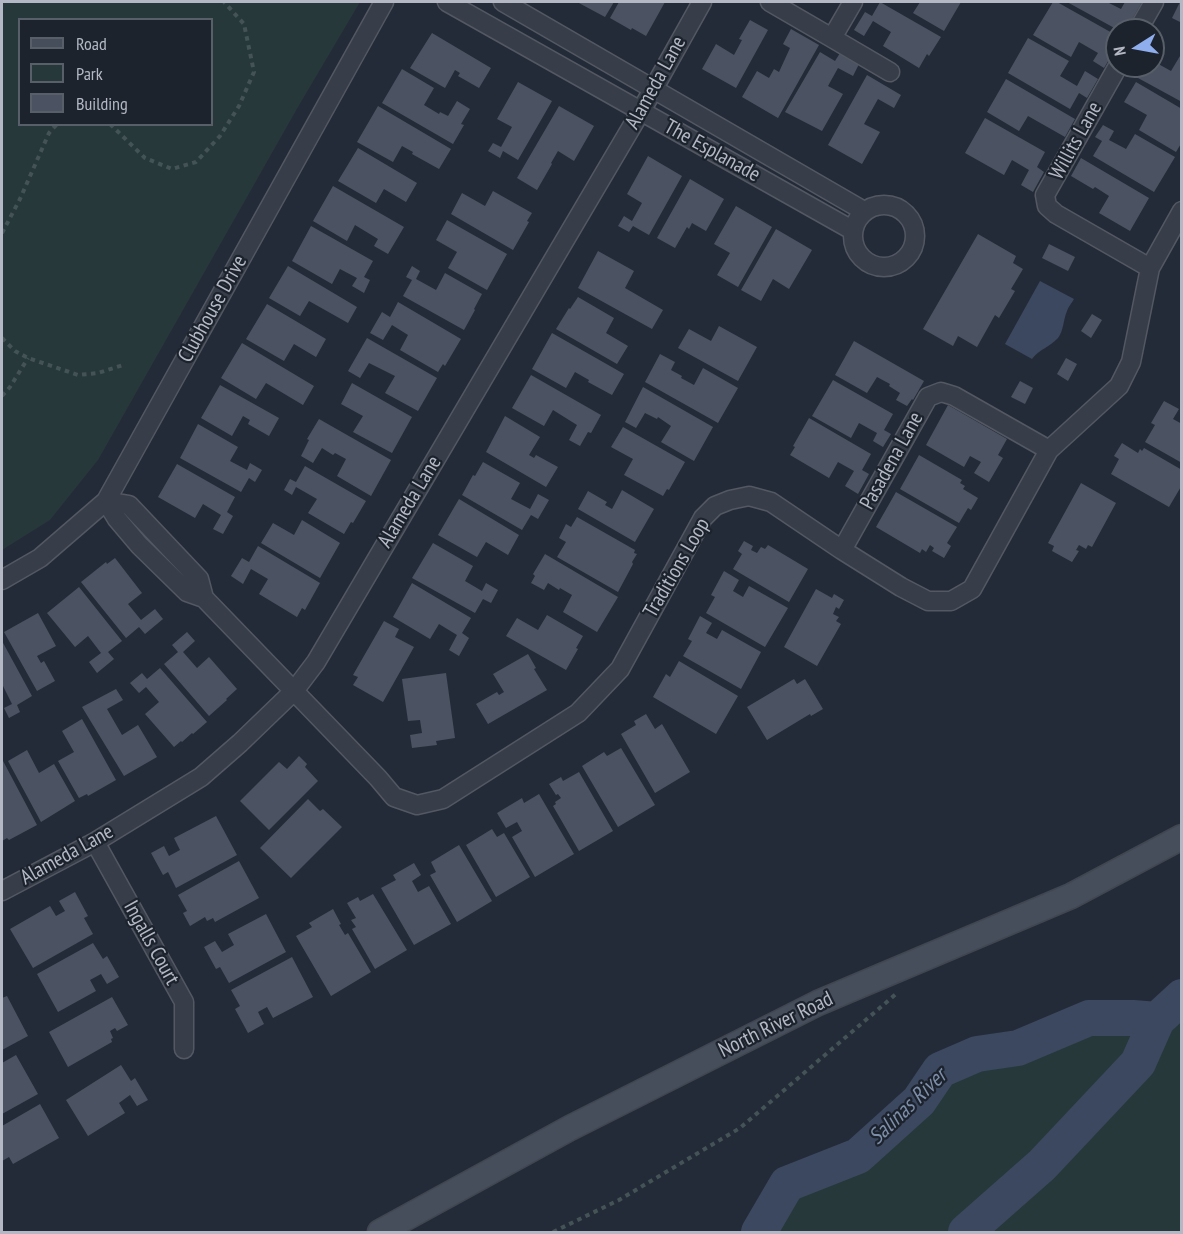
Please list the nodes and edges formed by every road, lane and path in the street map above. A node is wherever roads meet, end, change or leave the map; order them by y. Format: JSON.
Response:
{"nodes":[{"id":1,"x":224,"y":2,"type":"edge"},
{"id":2,"x":384,"y":2,"type":"edge"},
{"id":3,"x":447,"y":2,"type":"edge"},
{"id":4,"x":503,"y":2,"type":"edge"},
{"id":5,"x":702,"y":2,"type":"edge"},
{"id":6,"x":770,"y":2,"type":"edge"},
{"id":7,"x":853,"y":2,"type":"edge"},
{"id":8,"x":1154,"y":2,"type":"edge"},
{"id":9,"x":470,"y":7,"type":"edge"},
{"id":10,"x":1145,"y":18,"type":"edge"},
{"id":11,"x":832,"y":38,"type":"junction"},
{"id":12,"x":890,"y":72,"type":"dead end"},
{"id":13,"x":1111,"y":78,"type":"edge"},
{"id":14,"x":653,"y":89,"type":"junction"},
{"id":15,"x":641,"y":111,"type":"junction"},
{"id":16,"x":55,"y":126,"type":"edge"},
{"id":17,"x":112,"y":126,"type":"edge"},
{"id":18,"x":864,"y":211,"type":"junction"},
{"id":19,"x":1182,"y":211,"type":"edge"},
{"id":20,"x":852,"y":230,"type":"junction"},
{"id":21,"x":2,"y":233,"type":"edge"},
{"id":22,"x":1149,"y":268,"type":"junction"},
{"id":23,"x":2,"y":338,"type":"edge"},
{"id":24,"x":28,"y":358,"type":"junction"},
{"id":25,"x":123,"y":365,"type":"dead end"},
{"id":26,"x":2,"y":396,"type":"edge"},
{"id":27,"x":1048,"y":450,"type":"junction"},
{"id":28,"x":106,"y":501,"type":"junction"},
{"id":29,"x":842,"y":550,"type":"junction"},
{"id":30,"x":2,"y":580,"type":"edge"},
{"id":31,"x":294,"y":691,"type":"junction"},
{"id":32,"x":1182,"y":837,"type":"edge"},
{"id":33,"x":95,"y":842,"type":"junction"},
{"id":34,"x":2,"y":891,"type":"edge"},
{"id":35,"x":899,"y":992,"type":"dead end"},
{"id":36,"x":184,"y":1049,"type":"dead end"},
{"id":37,"x":380,"y":1233,"type":"edge"},
{"id":38,"x":553,"y":1233,"type":"edge"}],
"edges":[{"from":1,"to":17,"type":"path"},
{"from":2,"to":28,"type":"street","name":"Clubhouse Drive"},
{"from":3,"to":9,"type":"street","name":"The Esplanade"},
{"from":4,"to":14,"type":"street","name":"The Esplanade"},
{"from":5,"to":14,"type":"street","name":"Alameda Lane"},
{"from":6,"to":11,"type":"street"},
{"from":7,"to":11,"type":"street"},
{"from":8,"to":10,"type":"street"},
{"from":9,"to":15,"type":"street","name":"The Esplanade"},
{"from":11,"to":12,"type":"street"},
{"from":13,"to":22,"type":"street","name":"Willits Lane"},
{"from":14,"to":15,"type":"street","name":"Alameda Lane"},
{"from":14,"to":18,"type":"street","name":"The Esplanade"},
{"from":15,"to":20,"type":"street","name":"The Esplanade"},
{"from":15,"to":31,"type":"street","name":"Alameda Lane"},
{"from":16,"to":21,"type":"path"},
{"from":18,"to":20,"type":"street"},
{"from":18,"to":20,"type":"street"},
{"from":19,"to":22,"type":"street","name":"Traditions Loop"},
{"from":22,"to":27,"type":"street","name":"Traditions Loop"},
{"from":23,"to":24,"type":"path"},
{"from":24,"to":25,"type":"path"},
{"from":24,"to":26,"type":"path"},
{"from":27,"to":29,"type":"street","name":"Traditions Loop"},
{"from":27,"to":29,"type":"street","name":"Pasadena Lane"},
{"from":28,"to":30,"type":"street","name":"Clubhouse Drive"},
{"from":28,"to":31,"type":"street","name":"Traditions Loop"},
{"from":29,"to":31,"type":"street","name":"Traditions Loop"},
{"from":31,"to":33,"type":"street","name":"Alameda Lane"},
{"from":32,"to":37,"type":"main road","name":"North River Road"},
{"from":33,"to":34,"type":"street","name":"Alameda Lane"},
{"from":33,"to":36,"type":"street","name":"Ingalls Court"},
{"from":35,"to":38,"type":"path"}]}
